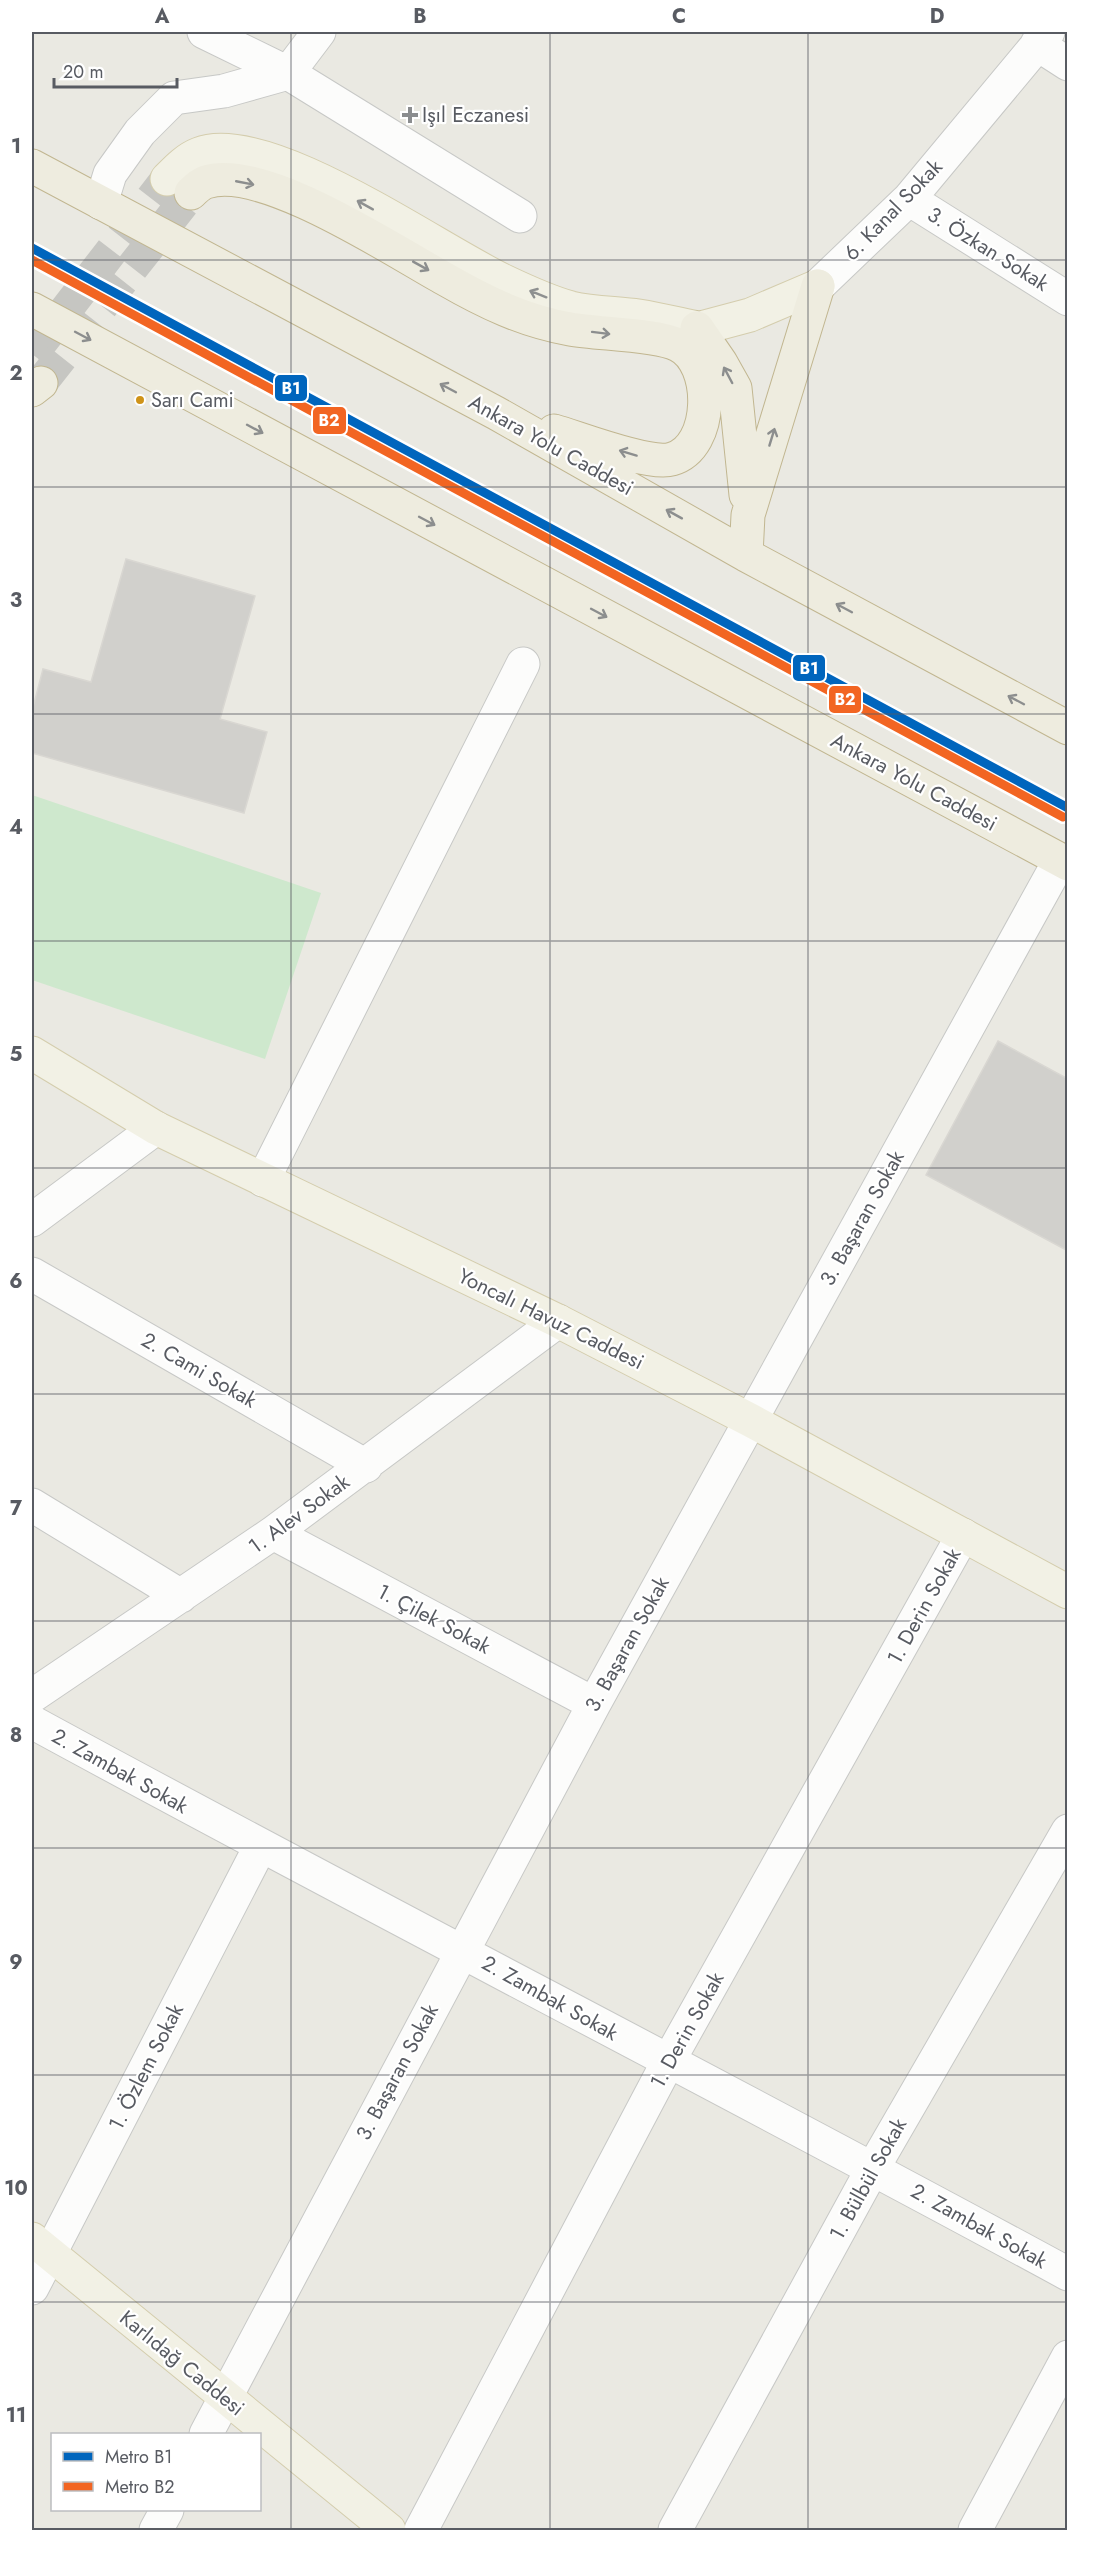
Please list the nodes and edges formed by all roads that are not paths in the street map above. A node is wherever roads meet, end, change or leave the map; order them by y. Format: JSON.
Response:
{"nodes":[{"id":1,"x":204,"y":32,"type":"edge"},
{"id":2,"x":319,"y":32,"type":"edge"},
{"id":3,"x":1043,"y":38,"type":"edge"},
{"id":4,"x":1068,"y":64,"type":"edge"},
{"id":5,"x":288,"y":73,"type":"junction"},
{"id":6,"x":32,"y":166,"type":"edge"},
{"id":7,"x":179,"y":186,"type":"joint"},
{"id":8,"x":909,"y":199,"type":"junction"},
{"id":9,"x":101,"y":203,"type":"junction"},
{"id":10,"x":520,"y":216,"type":"dead end"},
{"id":11,"x":818,"y":286,"type":"junction"},
{"id":12,"x":1068,"y":299,"type":"edge"},
{"id":13,"x":32,"y":309,"type":"edge"},
{"id":14,"x":697,"y":328,"type":"junction"},
{"id":15,"x":658,"y":340,"type":"junction"},
{"id":16,"x":496,"y":413,"type":"junction"},
{"id":17,"x":748,"y":515,"type":"junction"},
{"id":18,"x":746,"y":555,"type":"junction"},
{"id":19,"x":523,"y":664,"type":"dead end"},
{"id":20,"x":1068,"y":728,"type":"edge"},
{"id":21,"x":1064,"y":862,"type":"edge"},
{"id":22,"x":32,"y":1053,"type":"edge"},
{"id":23,"x":156,"y":1128,"type":"junction"},
{"id":24,"x":263,"y":1180,"type":"junction"},
{"id":25,"x":32,"y":1220,"type":"edge"},
{"id":26,"x":32,"y":1274,"type":"edge"},
{"id":27,"x":558,"y":1321,"type":"junction"},
{"id":28,"x":750,"y":1420,"type":"junction"},
{"id":29,"x":366,"y":1466,"type":"junction"},
{"id":30,"x":32,"y":1505,"type":"edge"},
{"id":31,"x":273,"y":1533,"type":"junction"},
{"id":32,"x":963,"y":1535,"type":"junction"},
{"id":33,"x":1068,"y":1592,"type":"edge"},
{"id":34,"x":180,"y":1596,"type":"junction"},
{"id":35,"x":32,"y":1696,"type":"edge"},
{"id":36,"x":594,"y":1704,"type":"junction"},
{"id":37,"x":32,"y":1722,"type":"edge"},
{"id":38,"x":1068,"y":1831,"type":"edge"},
{"id":39,"x":260,"y":1846,"type":"junction"},
{"id":40,"x":462,"y":1950,"type":"junction"},
{"id":41,"x":668,"y":2062,"type":"junction"},
{"id":42,"x":873,"y":2168,"type":"junction"},
{"id":43,"x":40,"y":2247,"type":"edge"},
{"id":44,"x":1068,"y":2274,"type":"edge"},
{"id":45,"x":32,"y":2288,"type":"edge"},
{"id":46,"x":1068,"y":2357,"type":"edge"},
{"id":47,"x":225,"y":2399,"type":"junction"},
{"id":48,"x":207,"y":2433,"type":"edge"},
{"id":49,"x":166,"y":2511,"type":"edge"},
{"id":50,"x":156,"y":2530,"type":"edge"},
{"id":51,"x":389,"y":2530,"type":"edge"},
{"id":52,"x":422,"y":2530,"type":"edge"},
{"id":53,"x":675,"y":2530,"type":"edge"},
{"id":54,"x":975,"y":2530,"type":"edge"}],
"edges":[{"from":1,"to":5,"type":"street"},
{"from":2,"to":5,"type":"street"},
{"from":3,"to":4,"type":"street"},
{"from":3,"to":8,"type":"street","name":"6. Kanal Sokak"},
{"from":5,"to":9,"type":"street"},
{"from":5,"to":10,"type":"street"},
{"from":6,"to":9,"type":"highway","name":"Ankara Yolu Caddesi"},
{"from":14,"to":7,"type":"main road","one_way":true},
{"from":7,"to":15,"type":"highway","one_way":true},
{"from":8,"to":11,"type":"street","name":"6. Kanal Sokak"},
{"from":8,"to":12,"type":"street","name":"3. Özkan Sokak"},
{"from":16,"to":9,"type":"highway","name":"Ankara Yolu Caddesi","one_way":true},
{"from":11,"to":14,"type":"main road","name":"6. Kanal Sokak"},
{"from":17,"to":11,"type":"highway","one_way":true},
{"from":13,"to":21,"type":"highway","name":"Ankara Yolu Caddesi","one_way":true},
{"from":14,"to":15,"type":"main road","name":"6. Kanal Sokak"},
{"from":17,"to":14,"type":"highway","one_way":true},
{"from":15,"to":16,"type":"highway","one_way":true},
{"from":18,"to":16,"type":"highway","name":"Ankara Yolu Caddesi","one_way":true},
{"from":17,"to":18,"type":"highway"},
{"from":20,"to":18,"type":"highway","name":"Ankara Yolu Caddesi","one_way":true},
{"from":19,"to":24,"type":"street"},
{"from":21,"to":28,"type":"street","name":"3. Başaran Sokak"},
{"from":22,"to":23,"type":"main road","name":"Yoncalı Havuz Caddesi"},
{"from":23,"to":24,"type":"main road","name":"Yoncalı Havuz Caddesi"},
{"from":23,"to":25,"type":"street"},
{"from":24,"to":27,"type":"main road","name":"Yoncalı Havuz Caddesi"},
{"from":26,"to":29,"type":"street","name":"2. Cami Sokak"},
{"from":27,"to":28,"type":"main road","name":"Yoncalı Havuz Caddesi"},
{"from":27,"to":29,"type":"street","name":"1. Alev Sokak"},
{"from":28,"to":32,"type":"main road","name":"Yoncalı Havuz Caddesi"},
{"from":28,"to":36,"type":"street","name":"3. Başaran Sokak"},
{"from":29,"to":31,"type":"street","name":"1. Alev Sokak"},
{"from":30,"to":34,"type":"street"},
{"from":31,"to":34,"type":"street","name":"1. Alev Sokak"},
{"from":31,"to":36,"type":"street","name":"1. Çilek Sokak"},
{"from":32,"to":33,"type":"main road","name":"Yoncalı Havuz Caddesi"},
{"from":32,"to":41,"type":"street","name":"1. Derin Sokak"},
{"from":34,"to":35,"type":"street","name":"1. Alev Sokak"},
{"from":36,"to":40,"type":"street","name":"3. Başaran Sokak"},
{"from":37,"to":39,"type":"street","name":"2. Zambak Sokak"},
{"from":38,"to":42,"type":"street","name":"1. Bülbül Sokak"},
{"from":39,"to":40,"type":"street","name":"2. Zambak Sokak"},
{"from":39,"to":43,"type":"street","name":"1. Özlem Sokak"},
{"from":40,"to":41,"type":"street","name":"2. Zambak Sokak"},
{"from":40,"to":47,"type":"street","name":"3. Başaran Sokak"},
{"from":41,"to":42,"type":"street","name":"2. Zambak Sokak"},
{"from":41,"to":52,"type":"street","name":"1. Derin Sokak"},
{"from":42,"to":44,"type":"street","name":"2. Zambak Sokak"},
{"from":42,"to":53,"type":"street","name":"1. Bülbül Sokak"},
{"from":43,"to":45,"type":"street","name":"1. Özlem Sokak"},
{"from":43,"to":47,"type":"main road","name":"Karlıdağ Caddesi"},
{"from":46,"to":54,"type":"street"},
{"from":47,"to":48,"type":"street","name":"3. Başaran Sokak"},
{"from":47,"to":51,"type":"main road","name":"Karlıdağ Caddesi"},
{"from":49,"to":50,"type":"street"}]}
